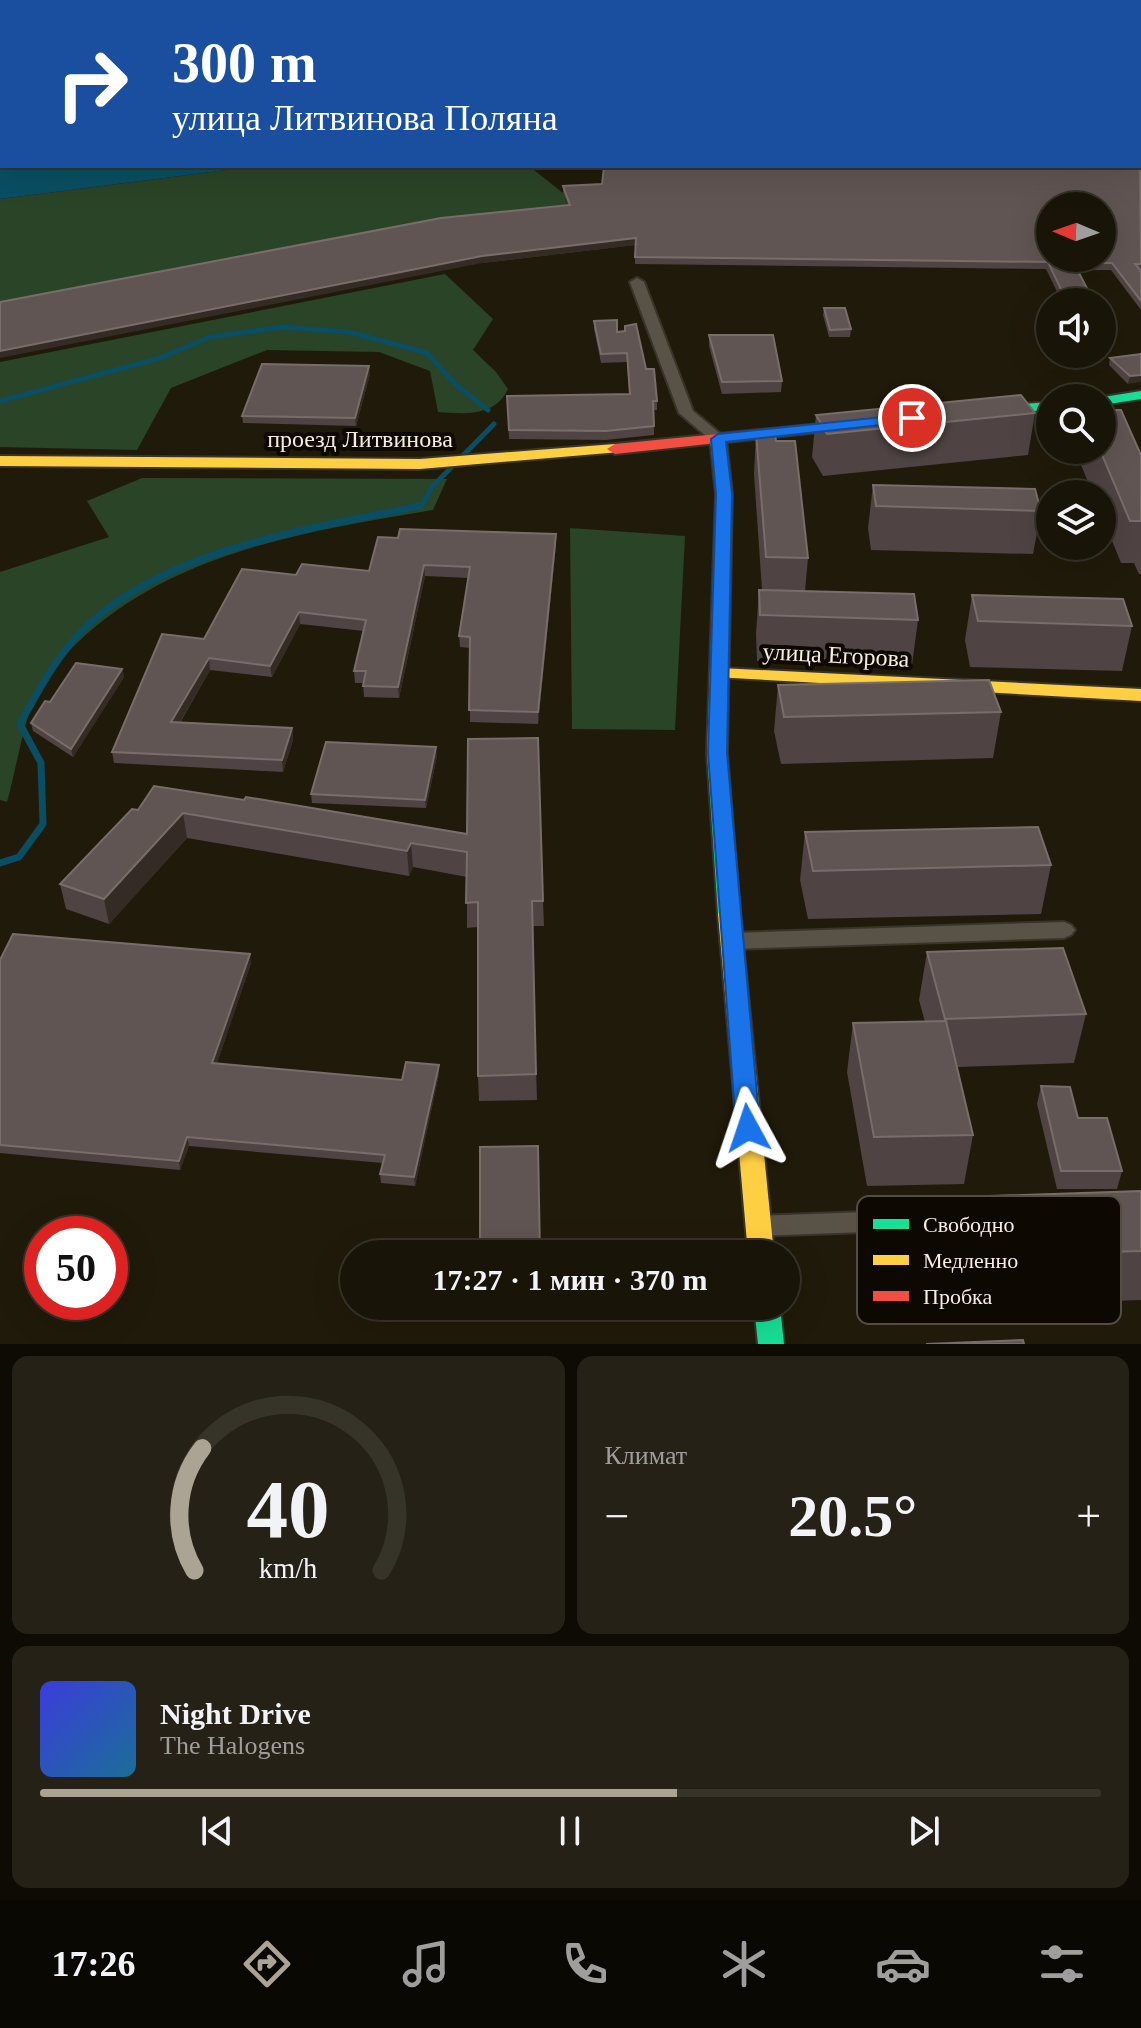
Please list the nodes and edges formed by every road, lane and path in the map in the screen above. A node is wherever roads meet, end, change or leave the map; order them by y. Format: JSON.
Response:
{"nodes":[{"id":1,"x":637,"y":282,"type":"dead end"},
{"id":2,"x":1141,"y":395,"type":"edge"},
{"id":3,"x":1116,"y":399,"type":"edge"},
{"id":4,"x":1036,"y":407,"type":"edge"},
{"id":5,"x":973,"y":413,"type":"edge"},
{"id":6,"x":868,"y":423,"type":"edge"},
{"id":7,"x":718,"y":439,"type":"junction"},
{"id":8,"x":0,"y":461,"type":"edge"},
{"id":9,"x":720,"y":673,"type":"junction"},
{"id":10,"x":1141,"y":695,"type":"edge"},
{"id":11,"x":1064,"y":930,"type":"dead end"},
{"id":12,"x":731,"y":941,"type":"junction"},
{"id":13,"x":857,"y":1222,"type":"edge"},
{"id":14,"x":758,"y":1226,"type":"junction"},
{"id":15,"x":760,"y":1240,"type":"edge"},
{"id":16,"x":768,"y":1320,"type":"edge"},
{"id":17,"x":771,"y":1344,"type":"edge"}],
"edges":[{"from":1,"to":7,"type":"street"},
{"from":2,"to":3,"type":"main road"},
{"from":4,"to":5,"type":"main road"},
{"from":6,"to":7,"type":"main road","name":"проезд Литвинова"},
{"from":7,"to":8,"type":"main road","name":"проезд Литвинова"},
{"from":7,"to":9,"type":"main road"},
{"from":9,"to":10,"type":"main road","name":"улица Егорова"},
{"from":9,"to":12,"type":"main road"},
{"from":11,"to":12,"type":"street"},
{"from":12,"to":14,"type":"main road"},
{"from":13,"to":14,"type":"street"},
{"from":14,"to":15,"type":"main road"},
{"from":16,"to":17,"type":"main road"}]}
